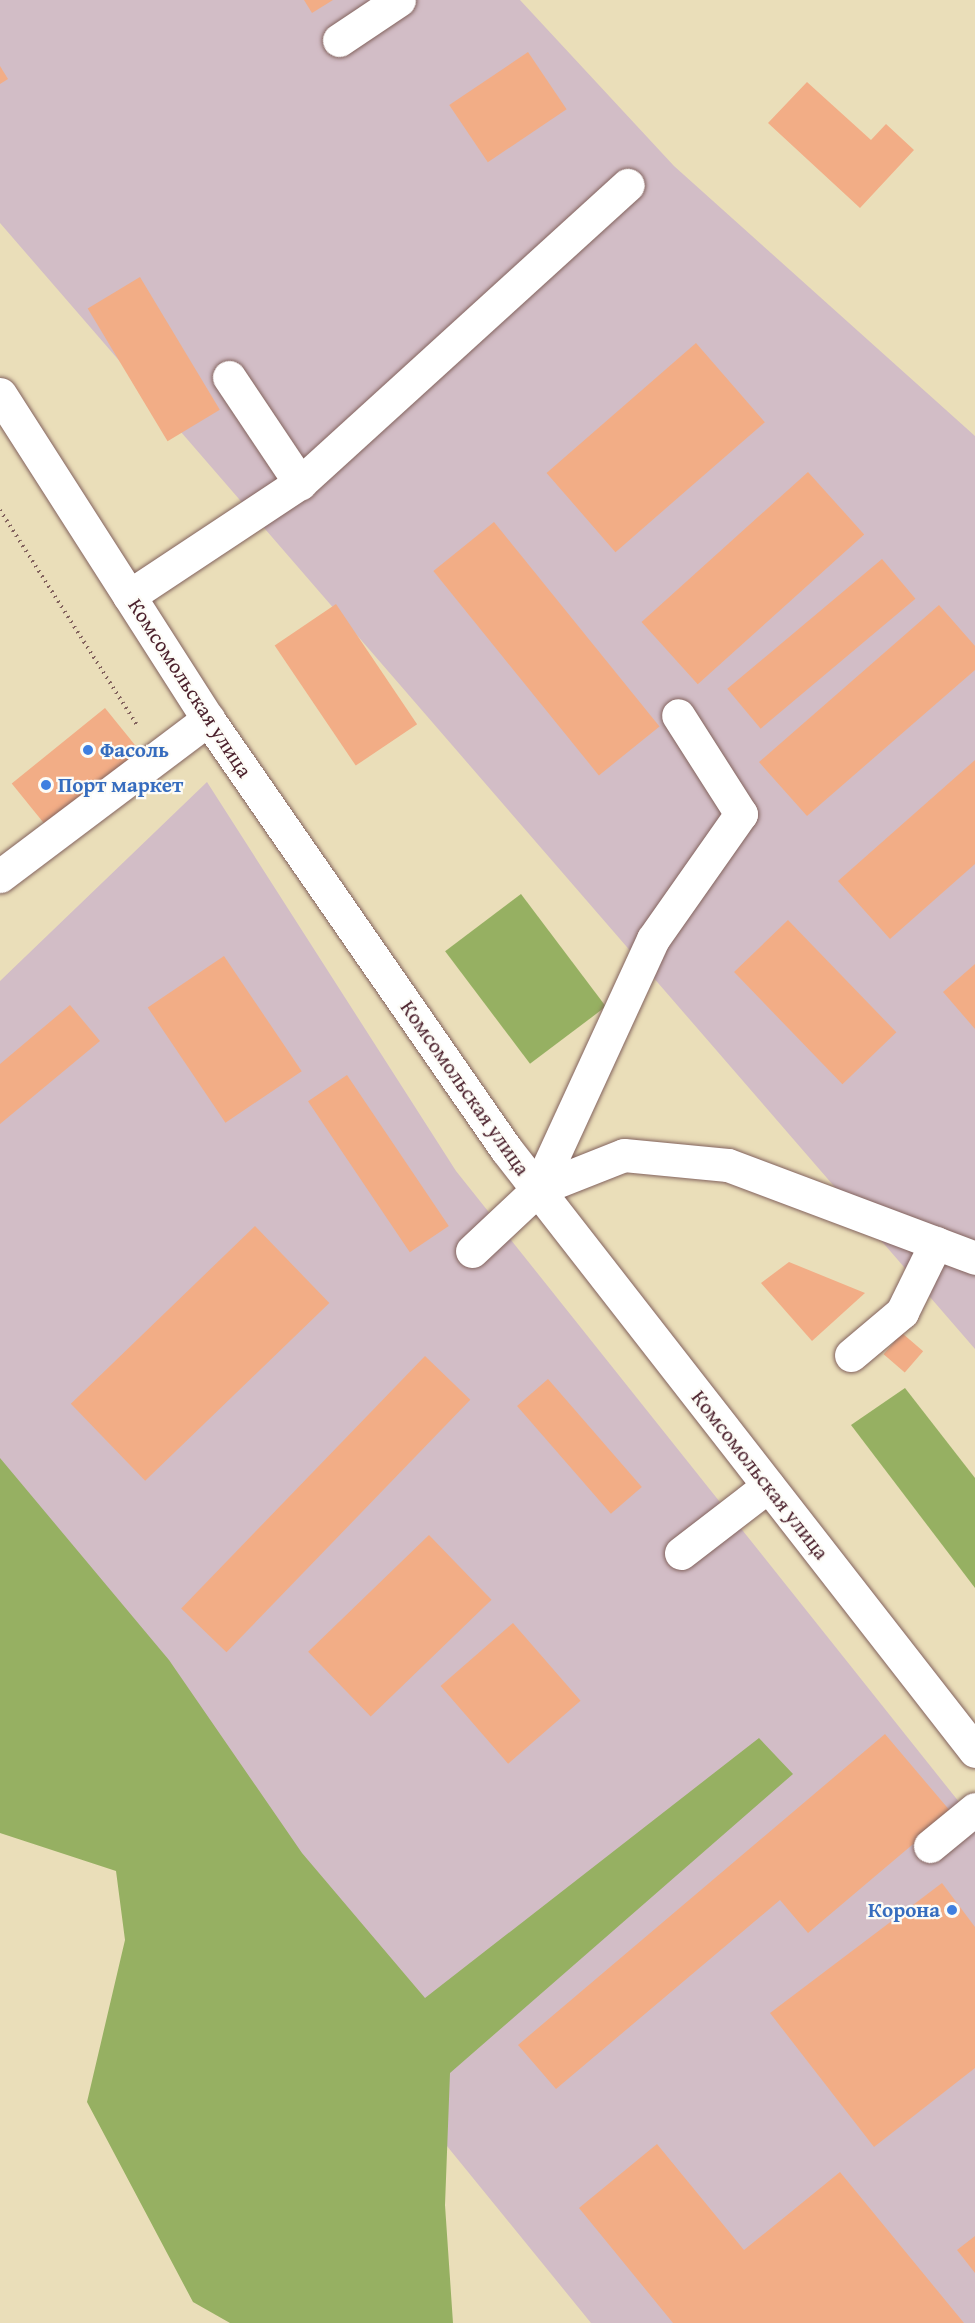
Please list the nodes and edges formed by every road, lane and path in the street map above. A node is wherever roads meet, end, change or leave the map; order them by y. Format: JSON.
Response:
{"nodes":[{"id":1,"x":399,"y":0,"type":"edge"},
{"id":2,"x":339,"y":40,"type":"dead end"},
{"id":3,"x":628,"y":185,"type":"dead end"},
{"id":4,"x":229,"y":376,"type":"dead end"},
{"id":5,"x":0,"y":394,"type":"edge"},
{"id":6,"x":300,"y":483,"type":"junction"},
{"id":7,"x":0,"y":510,"type":"edge"},
{"id":8,"x":129,"y":596,"type":"junction"},
{"id":9,"x":678,"y":715,"type":"dead end"},
{"id":10,"x":208,"y":719,"type":"junction"},
{"id":11,"x":158,"y":757,"type":"junction"},
{"id":12,"x":0,"y":876,"type":"edge"},
{"id":13,"x":538,"y":1189,"type":"junction"},
{"id":14,"x":936,"y":1243,"type":"junction"},
{"id":15,"x":472,"y":1251,"type":"dead end"},
{"id":16,"x":975,"y":1258,"type":"edge"},
{"id":17,"x":851,"y":1355,"type":"dead end"},
{"id":18,"x":768,"y":1486,"type":"junction"},
{"id":19,"x":681,"y":1553,"type":"dead end"},
{"id":20,"x":975,"y":1751,"type":"edge"},
{"id":21,"x":975,"y":1809,"type":"edge"},
{"id":22,"x":930,"y":1846,"type":"dead end"}],
"edges":[{"from":1,"to":2,"type":"street"},
{"from":3,"to":6,"type":"street"},
{"from":4,"to":6,"type":"street"},
{"from":5,"to":8,"type":"street","name":"Комсомольская улица"},
{"from":6,"to":8,"type":"street"},
{"from":7,"to":11,"type":"path"},
{"from":8,"to":10,"type":"street","name":"Комсомольская улица"},
{"from":9,"to":13,"type":"street"},
{"from":10,"to":11,"type":"street"},
{"from":10,"to":13,"type":"street","name":"Комсомольская улица"},
{"from":11,"to":12,"type":"street"},
{"from":13,"to":14,"type":"street"},
{"from":13,"to":15,"type":"street"},
{"from":13,"to":18,"type":"street","name":"Комсомольская улица"},
{"from":14,"to":16,"type":"street"},
{"from":14,"to":17,"type":"street"},
{"from":18,"to":19,"type":"street"},
{"from":18,"to":20,"type":"street","name":"Комсомольская улица"},
{"from":21,"to":22,"type":"street"}]}
